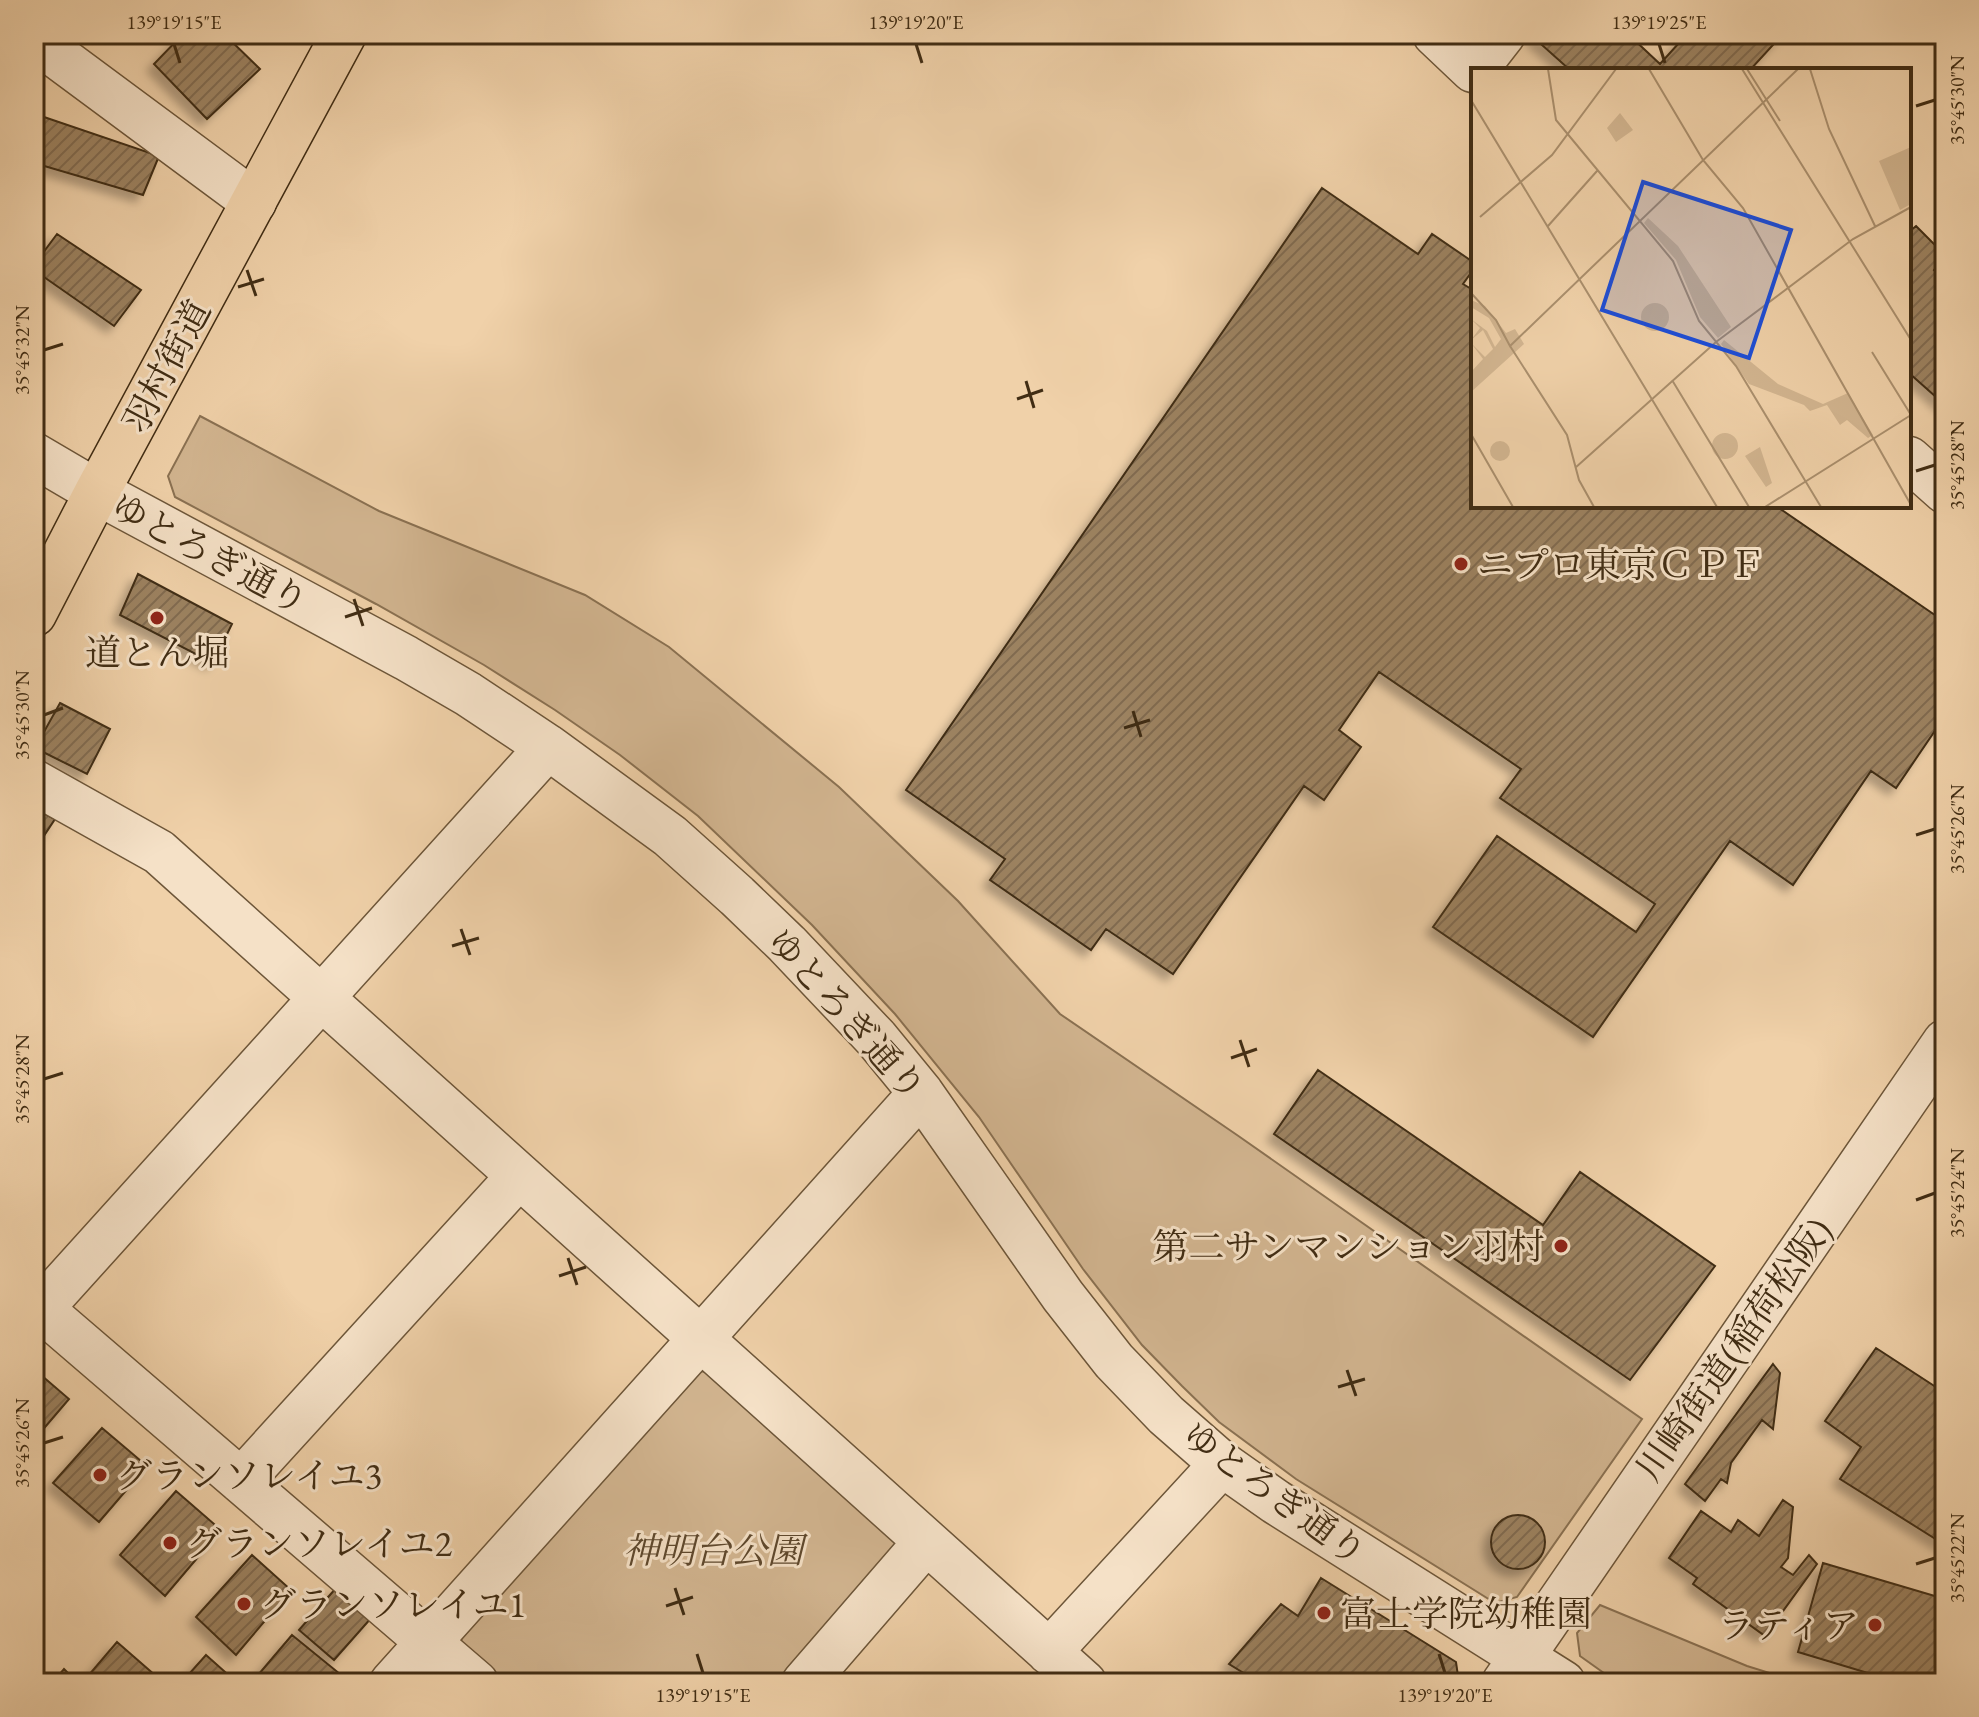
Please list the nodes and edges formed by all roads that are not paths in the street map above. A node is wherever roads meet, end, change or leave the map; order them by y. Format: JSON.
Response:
{"nodes":[{"id":1,"x":344,"y":34,"type":"edge"},
{"id":2,"x":1435,"y":34,"type":"edge"},
{"id":3,"x":1503,"y":34,"type":"edge"},
{"id":4,"x":34,"y":39,"type":"edge"},
{"id":5,"x":1472,"y":68,"type":"edge"},
{"id":6,"x":1476,"y":68,"type":"edge"},
{"id":7,"x":254,"y":202,"type":"junction"},
{"id":8,"x":34,"y":455,"type":"edge"},
{"id":9,"x":1911,"y":461,"type":"edge"},
{"id":10,"x":1945,"y":491,"type":"edge"},
{"id":11,"x":97,"y":492,"type":"junction"},
{"id":12,"x":34,"y":614,"type":"edge"},
{"id":13,"x":548,"y":747,"type":"junction"},
{"id":14,"x":34,"y":782,"type":"edge"},
{"id":15,"x":321,"y":999,"type":"junction"},
{"id":16,"x":1945,"y":1042,"type":"edge"},
{"id":17,"x":921,"y":1093,"type":"junction"},
{"id":18,"x":519,"y":1176,"type":"junction"},
{"id":19,"x":36,"y":1309,"type":"edge"},
{"id":20,"x":700,"y":1339,"type":"junction"},
{"id":21,"x":1222,"y":1464,"type":"junction"},
{"id":22,"x":241,"y":1481,"type":"junction"},
{"id":23,"x":926,"y":1542,"type":"junction"},
{"id":24,"x":429,"y":1642,"type":"junction"},
{"id":25,"x":1049,"y":1652,"type":"junction"},
{"id":26,"x":1512,"y":1670,"type":"edge"},
{"id":27,"x":392,"y":1683,"type":"edge"},
{"id":28,"x":476,"y":1683,"type":"edge"},
{"id":29,"x":804,"y":1683,"type":"edge"},
{"id":30,"x":1084,"y":1683,"type":"edge"},
{"id":31,"x":1563,"y":1683,"type":"edge"}],
"edges":[{"from":1,"to":7,"type":"main road","name":"羽村街道"},
{"from":2,"to":5,"type":"street"},
{"from":3,"to":6,"type":"street"},
{"from":4,"to":7,"type":"street"},
{"from":7,"to":11,"type":"main road","name":"羽村街道"},
{"from":8,"to":11,"type":"street","name":"ゆとろぎ通り"},
{"from":9,"to":10,"type":"street"},
{"from":11,"to":12,"type":"main road","name":"羽村街道"},
{"from":11,"to":13,"type":"street","name":"ゆとろぎ通り"},
{"from":13,"to":15,"type":"street"},
{"from":13,"to":17,"type":"street","name":"ゆとろぎ通り"},
{"from":14,"to":15,"type":"street"},
{"from":15,"to":18,"type":"street"},
{"from":15,"to":19,"type":"street"},
{"from":16,"to":26,"type":"street","name":"川崎街道(稲荷松阪)"},
{"from":17,"to":20,"type":"street"},
{"from":17,"to":21,"type":"street","name":"ゆとろぎ通り"},
{"from":18,"to":20,"type":"street"},
{"from":18,"to":22,"type":"street"},
{"from":19,"to":22,"type":"street"},
{"from":20,"to":23,"type":"street"},
{"from":20,"to":24,"type":"street"},
{"from":21,"to":25,"type":"street"},
{"from":21,"to":26,"type":"street","name":"ゆとろぎ通り"},
{"from":22,"to":24,"type":"street"},
{"from":23,"to":25,"type":"street"},
{"from":23,"to":29,"type":"street"},
{"from":24,"to":27,"type":"street"},
{"from":24,"to":28,"type":"street"},
{"from":25,"to":30,"type":"street"},
{"from":26,"to":31,"type":"street","name":"ゆとろぎ通り"}]}
